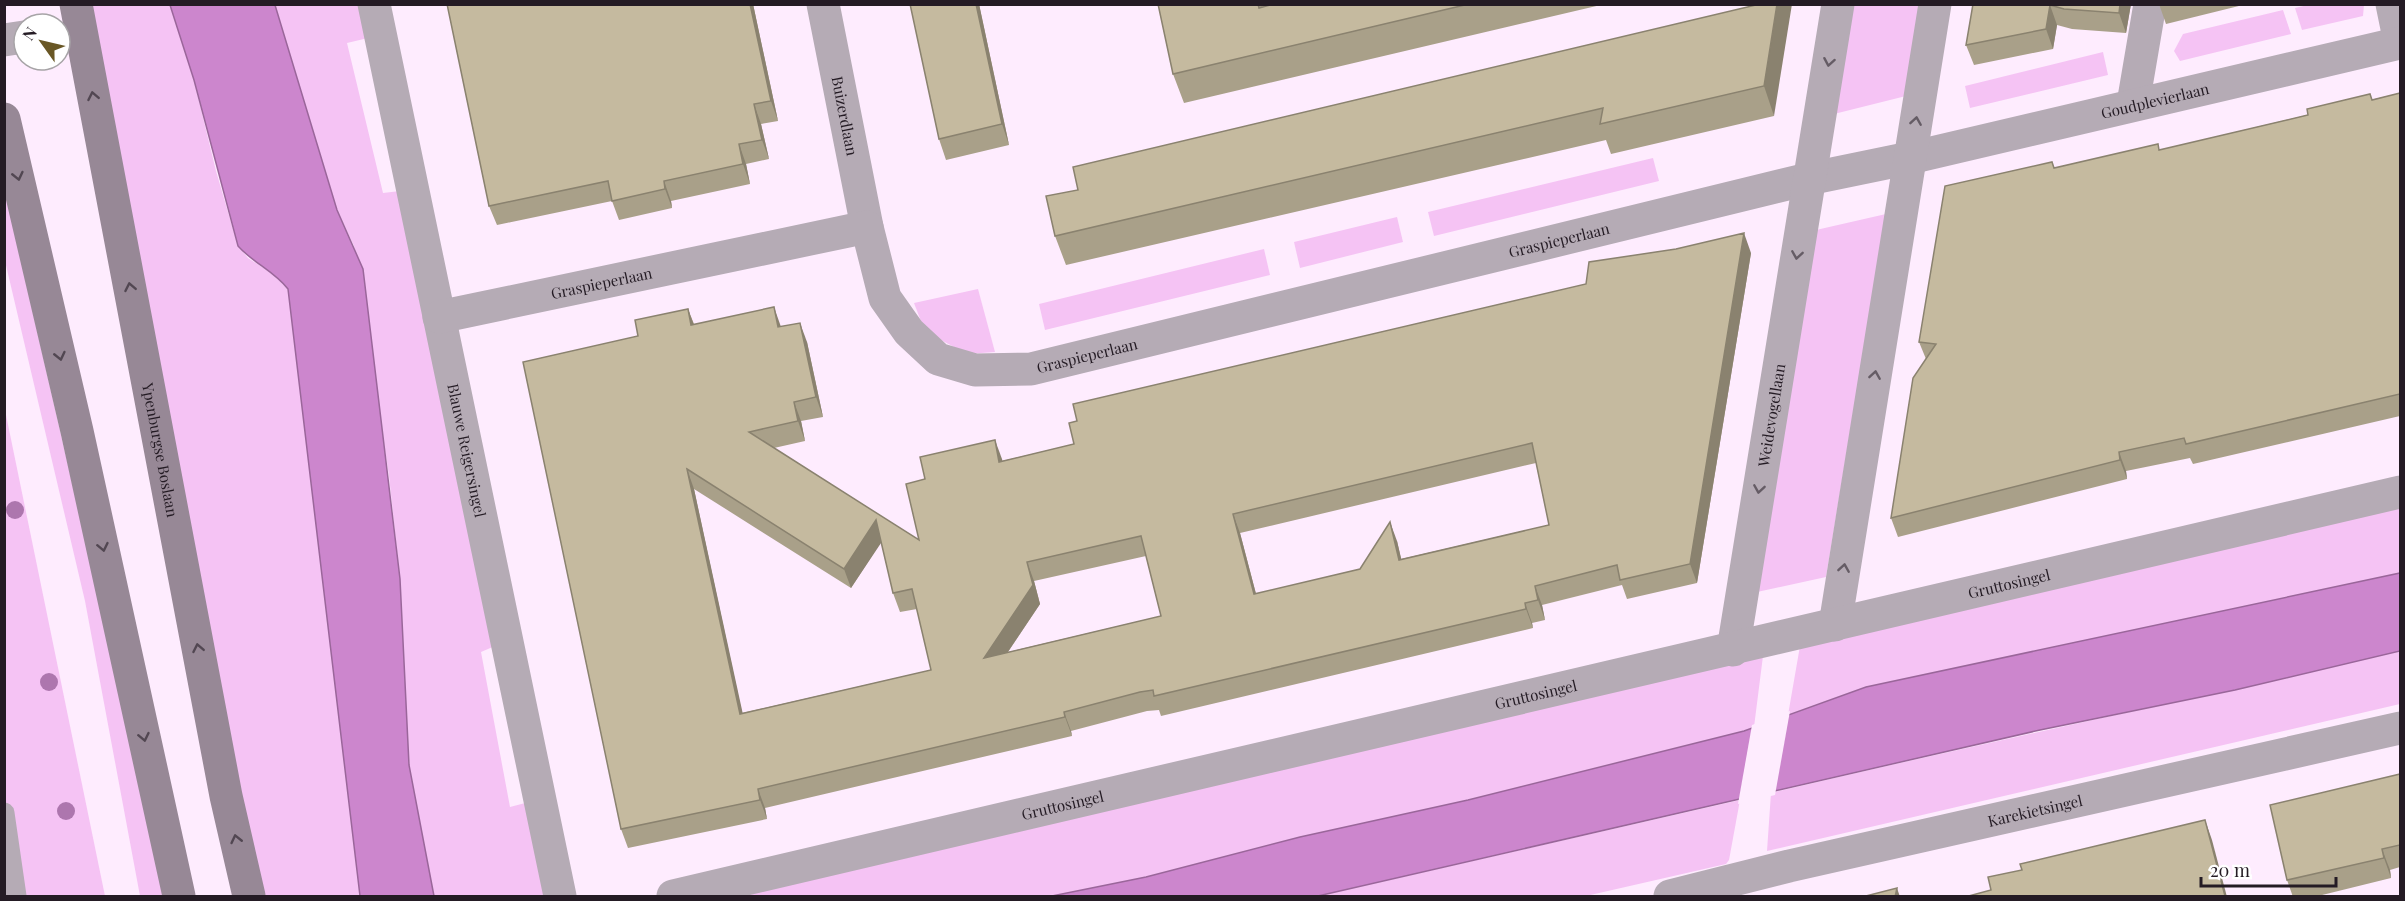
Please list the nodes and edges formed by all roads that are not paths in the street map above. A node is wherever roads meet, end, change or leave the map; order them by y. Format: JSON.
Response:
{"nodes":[{"id":1,"x":374,"y":4,"type":"edge"},
{"id":2,"x":823,"y":4,"type":"edge"},
{"id":3,"x":1838,"y":4,"type":"edge"},
{"id":4,"x":1935,"y":4,"type":"edge"},
{"id":5,"x":2151,"y":4,"type":"edge"},
{"id":6,"x":2392,"y":4,"type":"edge"},
{"id":7,"x":72,"y":22,"type":"edge"},
{"id":8,"x":2400,"y":43,"type":"edge"},
{"id":9,"x":2133,"y":104,"type":"junction"},
{"id":10,"x":4,"y":119,"type":"edge"},
{"id":11,"x":1910,"y":158,"type":"junction"},
{"id":12,"x":1808,"y":179,"type":"junction"},
{"id":13,"x":867,"y":227,"type":"junction"},
{"id":14,"x":439,"y":317,"type":"junction"},
{"id":15,"x":2400,"y":492,"type":"edge"},
{"id":16,"x":1835,"y":626,"type":"junction"},
{"id":17,"x":1733,"y":650,"type":"junction"},
{"id":18,"x":2400,"y":728,"type":"edge"},
{"id":19,"x":4,"y":813,"type":"edge"},
{"id":20,"x":1787,"y":881,"type":"edge"},
{"id":21,"x":1683,"y":895,"type":"edge"},
{"id":22,"x":16,"y":897,"type":"edge"},
{"id":23,"x":179,"y":897,"type":"edge"},
{"id":24,"x":249,"y":897,"type":"edge"},
{"id":25,"x":560,"y":897,"type":"edge"},
{"id":26,"x":673,"y":897,"type":"edge"}],
"edges":[{"from":1,"to":14,"type":"street","name":"Blauwe Reigersingel"},
{"from":2,"to":13,"type":"street","name":"Buizerdlaan"},
{"from":3,"to":12,"type":"street","name":"Weidevogellaan","one_way":true},
{"from":11,"to":4,"type":"street","one_way":true},
{"from":5,"to":9,"type":"street"},
{"from":6,"to":8,"type":"street"},
{"from":24,"to":7,"type":"main road","name":"Ypenburgse Boslaan","one_way":true},
{"from":8,"to":9,"type":"street","name":"Goudplevierlaan"},
{"from":9,"to":11,"type":"street","name":"Goudplevierlaan"},
{"from":10,"to":23,"type":"main road","one_way":true},
{"from":11,"to":12,"type":"street"},
{"from":16,"to":11,"type":"street","one_way":true},
{"from":12,"to":13,"type":"street","name":"Graspieperlaan"},
{"from":12,"to":17,"type":"street","name":"Weidevogellaan","one_way":true},
{"from":13,"to":14,"type":"street","name":"Graspieperlaan"},
{"from":14,"to":25,"type":"street","name":"Blauwe Reigersingel"},
{"from":15,"to":16,"type":"street","name":"Gruttosingel"},
{"from":16,"to":17,"type":"street","name":"Gruttosingel"},
{"from":17,"to":26,"type":"street","name":"Gruttosingel"},
{"from":18,"to":20,"type":"street","name":"Karekietsingel"},
{"from":19,"to":22,"type":"lane"},
{"from":20,"to":21,"type":"street","name":"Karekietsingel"}]}
